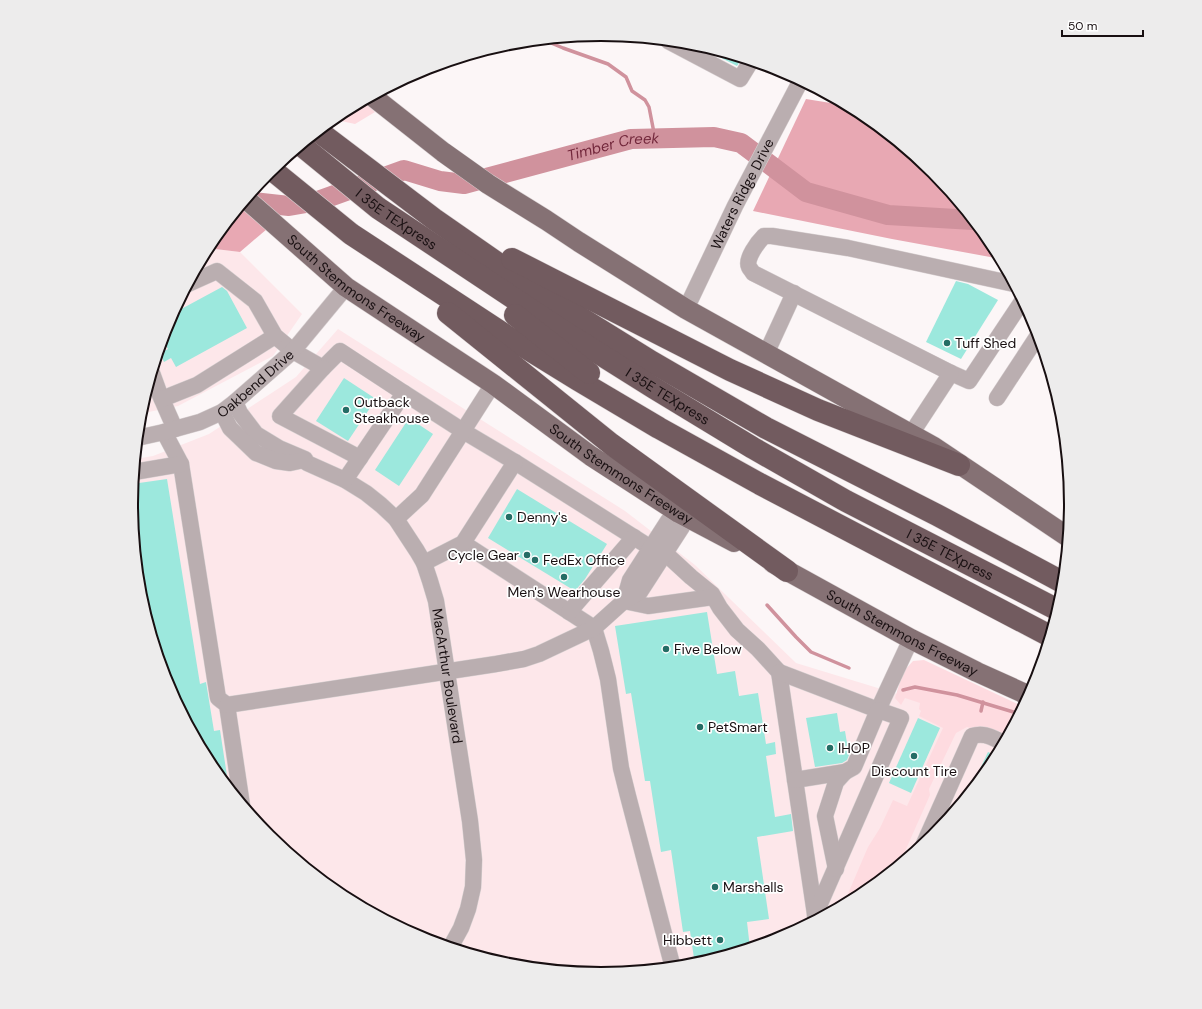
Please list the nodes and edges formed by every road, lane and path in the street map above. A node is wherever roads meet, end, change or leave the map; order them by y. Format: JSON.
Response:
{"nodes":[{"id":1,"x":682,"y":49,"type":"edge"},
{"id":2,"x":748,"y":65,"type":"edge"},
{"id":3,"x":798,"y":85,"type":"edge"},
{"id":4,"x":376,"y":99,"type":"edge"},
{"id":5,"x":322,"y":134,"type":"edge"},
{"id":6,"x":305,"y":148,"type":"edge"},
{"id":7,"x":277,"y":174,"type":"edge"},
{"id":8,"x":250,"y":203,"type":"edge"},
{"id":9,"x":378,"y":208,"type":"junction"},
{"id":10,"x":434,"y":219,"type":"junction"},
{"id":11,"x":351,"y":234,"type":"junction"},
{"id":12,"x":196,"y":281,"type":"edge"},
{"id":13,"x":1008,"y":283,"type":"edge"},
{"id":14,"x":346,"y":288,"type":"junction"},
{"id":15,"x":794,"y":293,"type":"junction"},
{"id":16,"x":1019,"y":304,"type":"edge"},
{"id":17,"x":686,"y":309,"type":"junction"},
{"id":18,"x":275,"y":336,"type":"junction"},
{"id":19,"x":1034,"y":340,"type":"edge"},
{"id":20,"x":293,"y":351,"type":"junction"},
{"id":21,"x":766,"y":354,"type":"junction"},
{"id":22,"x":323,"y":368,"type":"junction"},
{"id":23,"x":951,"y":373,"type":"junction"},
{"id":24,"x":155,"y":379,"type":"edge"},
{"id":25,"x":493,"y":384,"type":"junction"},
{"id":26,"x":404,"y":393,"type":"junction"},
{"id":27,"x":997,"y":398,"type":"dead end"},
{"id":28,"x":162,"y":399,"type":"junction"},
{"id":29,"x":235,"y":402,"type":"junction"},
{"id":30,"x":222,"y":412,"type":"junction"},
{"id":31,"x":659,"y":428,"type":"junction"},
{"id":32,"x":766,"y":428,"type":"junction"},
{"id":33,"x":170,"y":430,"type":"junction"},
{"id":34,"x":463,"y":431,"type":"junction"},
{"id":35,"x":911,"y":434,"type":"junction"},
{"id":36,"x":142,"y":437,"type":"edge"},
{"id":37,"x":360,"y":458,"type":"junction"},
{"id":38,"x":305,"y":459,"type":"junction"},
{"id":39,"x":516,"y":462,"type":"junction"},
{"id":40,"x":181,"y":464,"type":"junction"},
{"id":41,"x":959,"y":465,"type":"junction"},
{"id":42,"x":138,"y":471,"type":"edge"},
{"id":43,"x":345,"y":480,"type":"junction"},
{"id":44,"x":679,"y":513,"type":"junction"},
{"id":45,"x":396,"y":519,"type":"junction"},
{"id":46,"x":1064,"y":532,"type":"edge"},
{"id":47,"x":634,"y":537,"type":"junction"},
{"id":48,"x":463,"y":543,"type":"junction"},
{"id":49,"x":651,"y":548,"type":"junction"},
{"id":50,"x":666,"y":554,"type":"junction"},
{"id":51,"x":424,"y":564,"type":"junction"},
{"id":52,"x":788,"y":571,"type":"junction"},
{"id":53,"x":1059,"y":579,"type":"edge"},
{"id":54,"x":713,"y":597,"type":"junction"},
{"id":55,"x":624,"y":601,"type":"junction"},
{"id":56,"x":1055,"y":601,"type":"edge"},
{"id":57,"x":1053,"y":607,"type":"edge"},
{"id":58,"x":569,"y":612,"type":"junction"},
{"id":59,"x":594,"y":628,"type":"junction"},
{"id":60,"x":1046,"y":634,"type":"edge"},
{"id":61,"x":910,"y":639,"type":"junction"},
{"id":62,"x":447,"y":672,"type":"junction"},
{"id":63,"x":779,"y":672,"type":"junction"},
{"id":64,"x":1024,"y":693,"type":"edge"},
{"id":65,"x":226,"y":705,"type":"junction"},
{"id":66,"x":878,"y":710,"type":"junction"},
{"id":67,"x":999,"y":741,"type":"edge"},
{"id":68,"x":844,"y":772,"type":"junction"},
{"id":69,"x":795,"y":780,"type":"junction"},
{"id":70,"x":240,"y":796,"type":"edge"},
{"id":71,"x":944,"y":814,"type":"edge"},
{"id":72,"x":836,"y":869,"type":"junction"},
{"id":73,"x":818,"y":914,"type":"edge"},
{"id":74,"x":816,"y":915,"type":"edge"},
{"id":75,"x":453,"y":943,"type":"edge"},
{"id":76,"x":671,"y":962,"type":"edge"}],
"edges":[{"from":1,"to":2,"type":"street"},
{"from":3,"to":17,"type":"street","name":"Waters Ridge Drive"},
{"from":4,"to":17,"type":"main road"},
{"from":5,"to":10,"type":"highway"},
{"from":6,"to":9,"type":"highway","name":"I 35E TEXpress"},
{"from":7,"to":11,"type":"highway"},
{"from":8,"to":14,"type":"main road","name":"South Stemmons Freeway"},
{"from":9,"to":31,"type":"highway"},
{"from":9,"to":57,"type":"highway","name":"I 35E TEXpress"},
{"from":10,"to":32,"type":"highway"},
{"from":10,"to":41,"type":"highway"},
{"from":11,"to":31,"type":"highway"},
{"from":11,"to":52,"type":"highway"},
{"from":12,"to":18,"type":"street"},
{"from":13,"to":15,"type":"street"},
{"from":14,"to":20,"type":"street","name":"Oakbend Drive"},
{"from":14,"to":25,"type":"main road","name":"South Stemmons Freeway"},
{"from":15,"to":21,"type":"street"},
{"from":15,"to":23,"type":"street"},
{"from":16,"to":23,"type":"street"},
{"from":17,"to":21,"type":"main road"},
{"from":18,"to":20,"type":"street"},
{"from":18,"to":28,"type":"street"},
{"from":19,"to":27,"type":"street"},
{"from":20,"to":22,"type":"street"},
{"from":20,"to":29,"type":"street","name":"Oakbend Drive"},
{"from":21,"to":35,"type":"main road"},
{"from":22,"to":26,"type":"street"},
{"from":22,"to":37,"type":"street"},
{"from":23,"to":35,"type":"street"},
{"from":24,"to":28,"type":"street"},
{"from":25,"to":34,"type":"street"},
{"from":25,"to":44,"type":"main road","name":"South Stemmons Freeway"},
{"from":26,"to":34,"type":"street"},
{"from":26,"to":37,"type":"street"},
{"from":28,"to":33,"type":"street"},
{"from":29,"to":30,"type":"street","name":"Oakbend Drive"},
{"from":29,"to":38,"type":"street","name":"MacArthur Boulevard"},
{"from":30,"to":33,"type":"street","name":"Oakbend Drive"},
{"from":30,"to":38,"type":"street"},
{"from":31,"to":60,"type":"highway"},
{"from":32,"to":53,"type":"highway"},
{"from":32,"to":56,"type":"highway"},
{"from":33,"to":36,"type":"street","name":"Oakbend Drive"},
{"from":33,"to":40,"type":"street"},
{"from":34,"to":39,"type":"street"},
{"from":34,"to":45,"type":"street"},
{"from":35,"to":41,"type":"main road"},
{"from":37,"to":43,"type":"street"},
{"from":38,"to":43,"type":"street","name":"MacArthur Boulevard"},
{"from":39,"to":47,"type":"street"},
{"from":39,"to":48,"type":"street"},
{"from":40,"to":42,"type":"street"},
{"from":40,"to":65,"type":"street"},
{"from":41,"to":46,"type":"main road"},
{"from":43,"to":45,"type":"street","name":"MacArthur Boulevard"},
{"from":44,"to":49,"type":"street"},
{"from":44,"to":50,"type":"street"},
{"from":44,"to":52,"type":"main road","name":"South Stemmons Freeway"},
{"from":45,"to":51,"type":"street","name":"MacArthur Boulevard"},
{"from":47,"to":49,"type":"street"},
{"from":47,"to":58,"type":"street"},
{"from":48,"to":51,"type":"street"},
{"from":48,"to":58,"type":"street"},
{"from":49,"to":55,"type":"street"},
{"from":50,"to":54,"type":"street"},
{"from":50,"to":55,"type":"street"},
{"from":51,"to":62,"type":"street","name":"MacArthur Boulevard"},
{"from":52,"to":61,"type":"main road","name":"South Stemmons Freeway"},
{"from":54,"to":55,"type":"street"},
{"from":54,"to":63,"type":"street"},
{"from":55,"to":59,"type":"street"},
{"from":58,"to":59,"type":"street"},
{"from":59,"to":62,"type":"street"},
{"from":59,"to":76,"type":"street"},
{"from":61,"to":64,"type":"main road","name":"South Stemmons Freeway"},
{"from":61,"to":66,"type":"street"},
{"from":62,"to":65,"type":"street"},
{"from":62,"to":75,"type":"street","name":"MacArthur Boulevard"},
{"from":63,"to":66,"type":"street"},
{"from":63,"to":69,"type":"street"},
{"from":65,"to":70,"type":"street"},
{"from":66,"to":68,"type":"street"},
{"from":66,"to":72,"type":"street"},
{"from":67,"to":71,"type":"street"},
{"from":68,"to":69,"type":"street"},
{"from":68,"to":72,"type":"street"},
{"from":69,"to":74,"type":"street"},
{"from":72,"to":73,"type":"street"}]}
